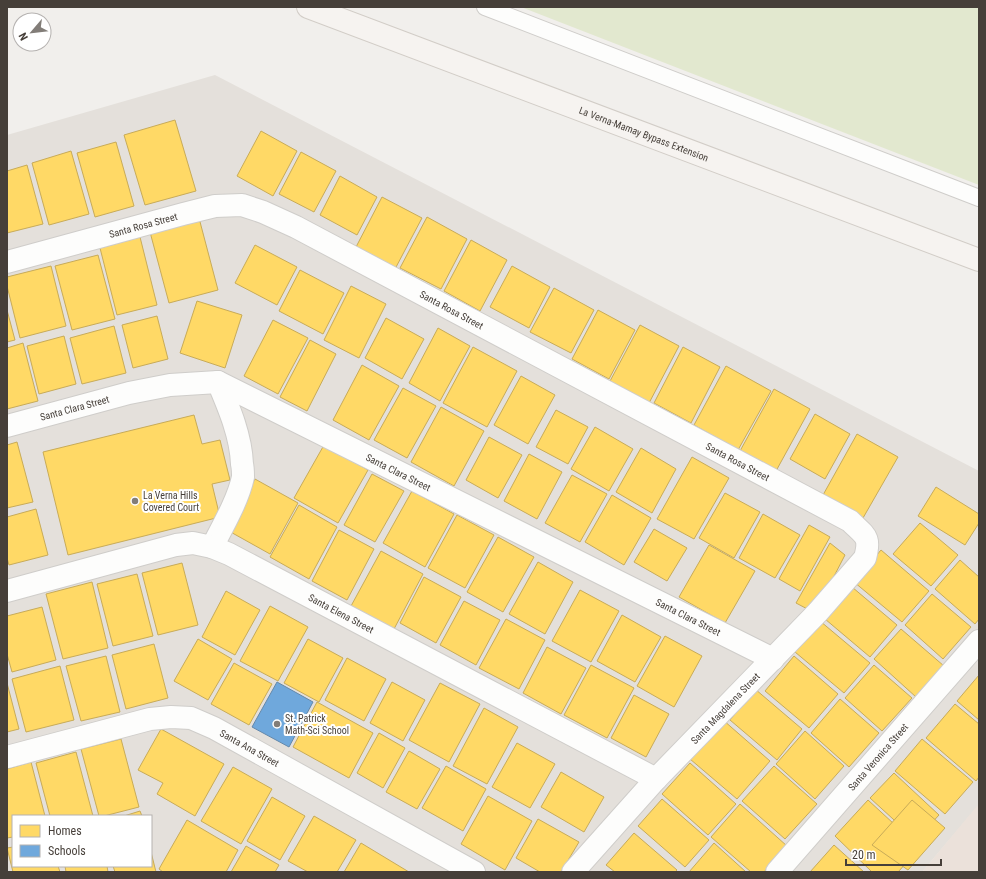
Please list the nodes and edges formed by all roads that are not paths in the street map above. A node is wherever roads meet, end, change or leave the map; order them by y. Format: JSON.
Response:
{"nodes":[{"id":1,"x":308,"y":7,"type":"edge"},
{"id":2,"x":485,"y":7,"type":"edge"},
{"id":3,"x":979,"y":198,"type":"edge"},
{"id":4,"x":979,"y":260,"type":"edge"},
{"id":5,"x":7,"y":262,"type":"edge"},
{"id":6,"x":218,"y":382,"type":"junction"},
{"id":7,"x":7,"y":426,"type":"edge"},
{"id":8,"x":868,"y":541,"type":"joint"},
{"id":9,"x":212,"y":548,"type":"junction"},
{"id":10,"x":7,"y":591,"type":"edge"},
{"id":11,"x":979,"y":641,"type":"edge"},
{"id":12,"x":773,"y":659,"type":"junction"},
{"id":13,"x":7,"y":757,"type":"edge"},
{"id":14,"x":656,"y":779,"type":"junction"},
{"id":15,"x":474,"y":872,"type":"edge"},
{"id":16,"x":573,"y":872,"type":"edge"},
{"id":17,"x":777,"y":872,"type":"edge"}],
"edges":[{"from":1,"to":4,"type":"main road","name":"La Verna-Mamay Bypass Extension"},
{"from":2,"to":3,"type":"lane"},
{"from":5,"to":8,"type":"street","name":"Santa Rosa Street"},
{"from":6,"to":7,"type":"street","name":"Santa Clara Street"},
{"from":6,"to":9,"type":"street"},
{"from":6,"to":12,"type":"street","name":"Santa Clara Street"},
{"from":8,"to":12,"type":"street","name":"Santa Magdalena Street"},
{"from":9,"to":10,"type":"street","name":"Santa Elena Street"},
{"from":9,"to":14,"type":"street","name":"Santa Elena Street"},
{"from":11,"to":17,"type":"street","name":"Santa Veronica Street"},
{"from":12,"to":14,"type":"street","name":"Santa Magdalena Street"},
{"from":13,"to":15,"type":"street","name":"Santa Ana Street"},
{"from":14,"to":16,"type":"street","name":"Santa Magdalena Street"}]}
